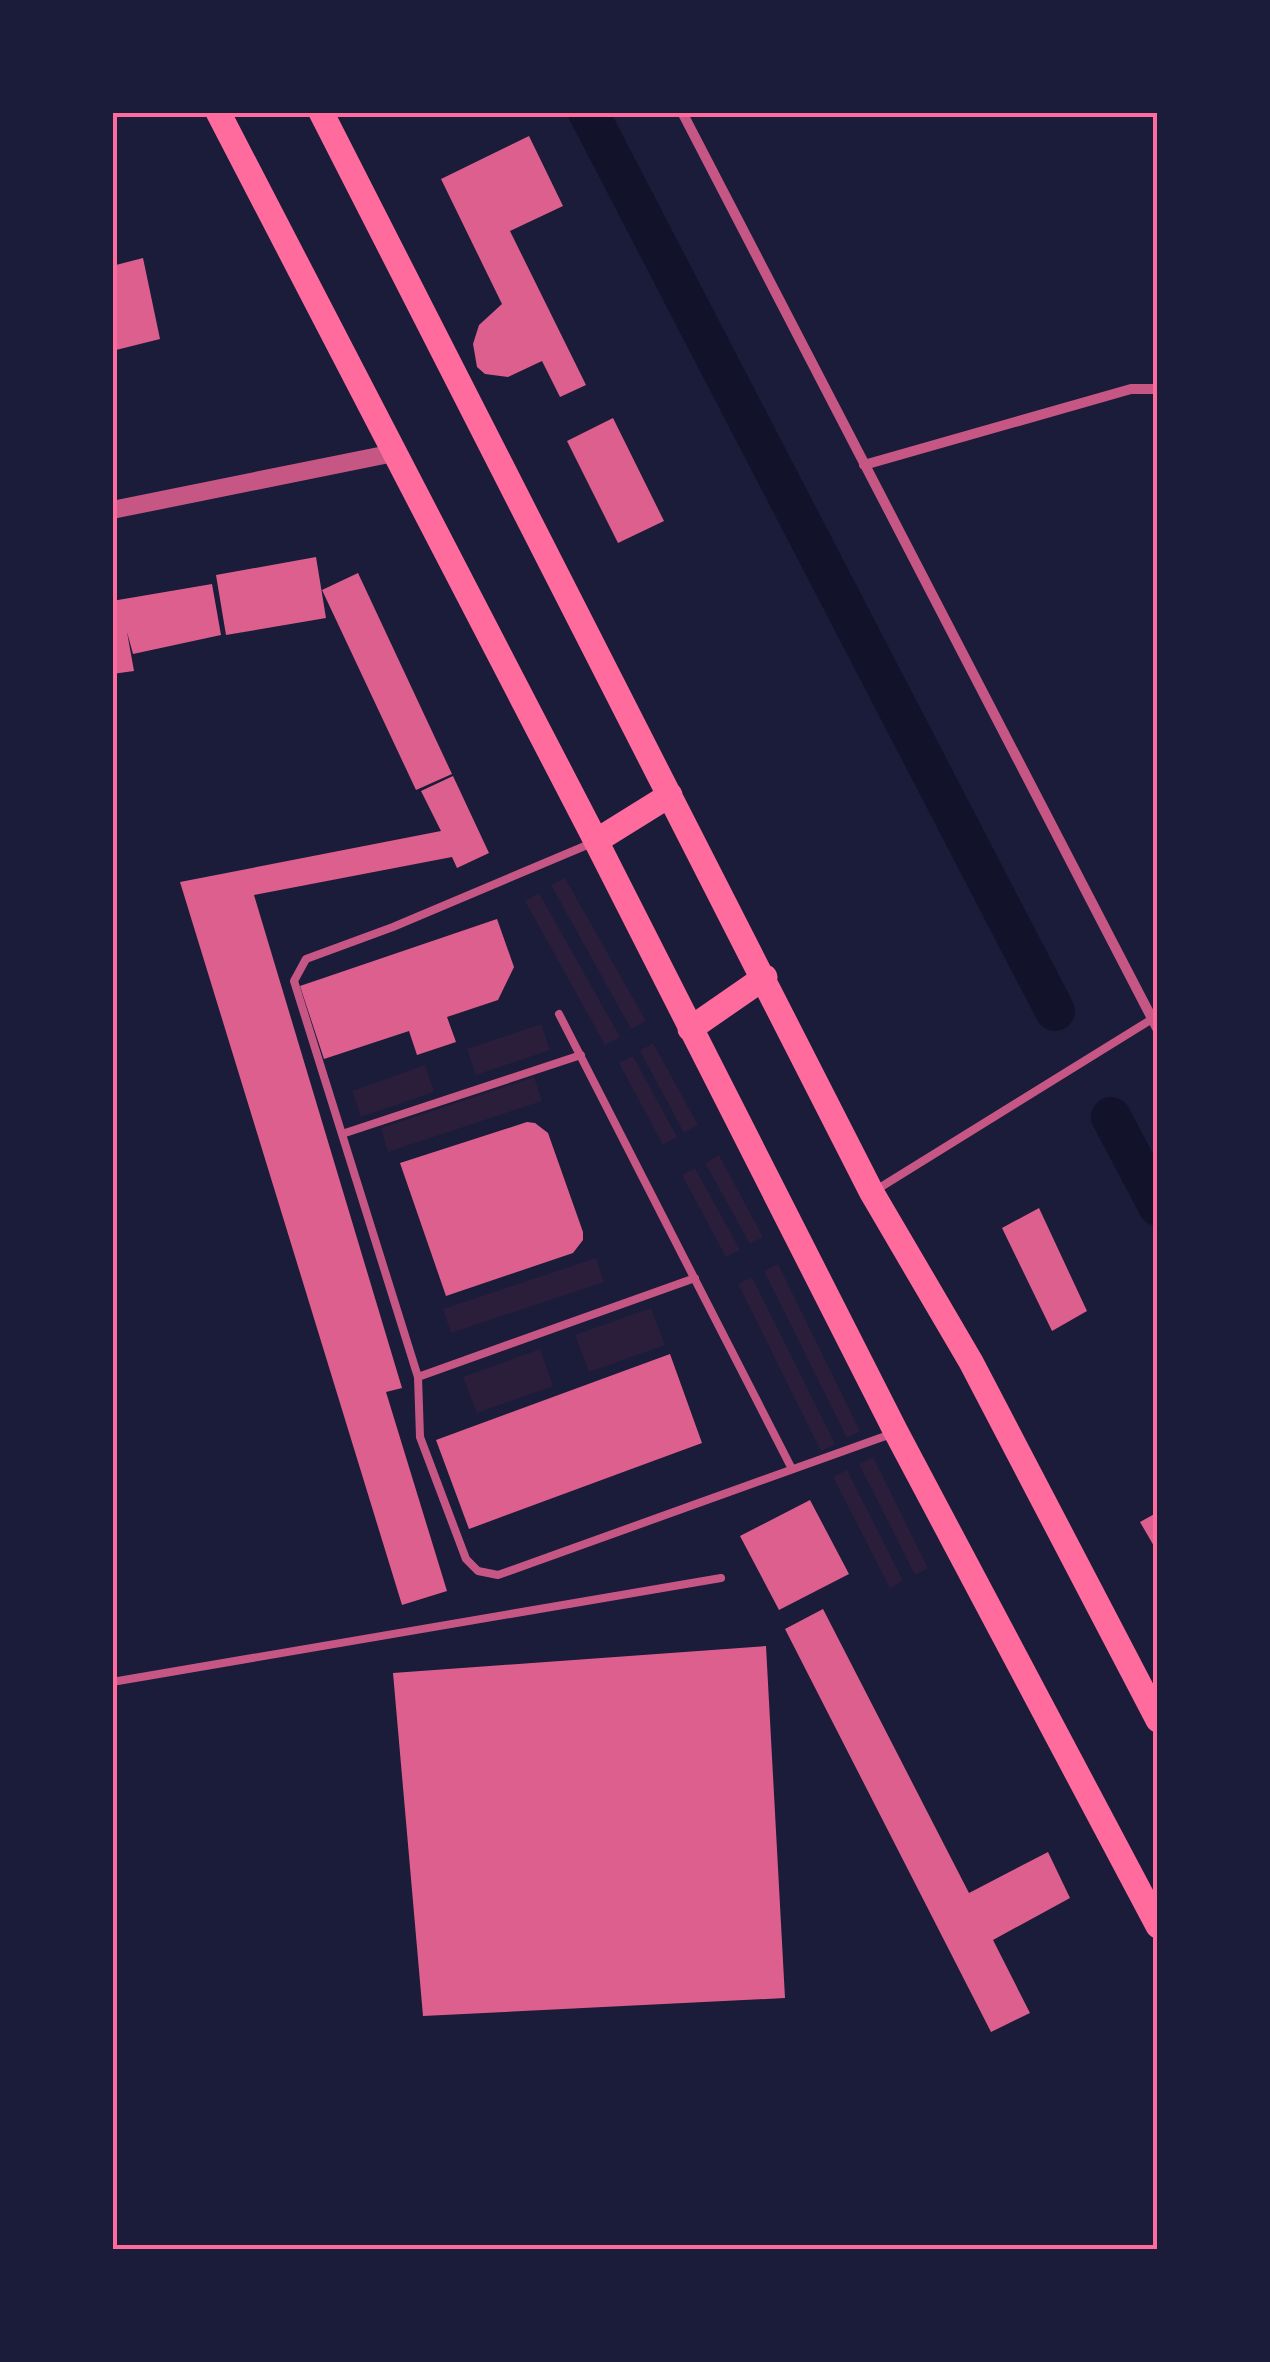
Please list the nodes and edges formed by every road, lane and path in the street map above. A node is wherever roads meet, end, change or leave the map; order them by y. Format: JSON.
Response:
{"nodes":[{"id":1,"x":218,"y":112,"type":"edge"},
{"id":2,"x":321,"y":112,"type":"edge"},
{"id":3,"x":682,"y":112,"type":"edge"},
{"id":4,"x":1158,"y":388,"type":"edge"},
{"id":5,"x":394,"y":454,"type":"junction"},
{"id":6,"x":864,"y":466,"type":"junction"},
{"id":7,"x":112,"y":510,"type":"edge"},
{"id":8,"x":670,"y":795,"type":"junction"},
{"id":9,"x":596,"y":841,"type":"junction"},
{"id":10,"x":764,"y":977,"type":"junction"},
{"id":11,"x":560,"y":1014,"type":"dead end"},
{"id":12,"x":1155,"y":1024,"type":"edge"},
{"id":13,"x":690,"y":1028,"type":"junction"},
{"id":14,"x":581,"y":1055,"type":"junction"},
{"id":15,"x":342,"y":1134,"type":"junction"},
{"id":16,"x":872,"y":1193,"type":"junction"},
{"id":17,"x":694,"y":1278,"type":"junction"},
{"id":18,"x":418,"y":1378,"type":"junction"},
{"id":19,"x":896,"y":1432,"type":"junction"},
{"id":20,"x":792,"y":1469,"type":"junction"},
{"id":21,"x":720,"y":1578,"type":"dead end"},
{"id":22,"x":112,"y":1682,"type":"edge"},
{"id":23,"x":1158,"y":1720,"type":"edge"},
{"id":24,"x":1158,"y":1926,"type":"edge"}],
"edges":[{"from":1,"to":5,"type":"main road"},
{"from":2,"to":8,"type":"main road"},
{"from":3,"to":6,"type":"street"},
{"from":4,"to":6,"type":"street"},
{"from":5,"to":7,"type":"street"},
{"from":5,"to":9,"type":"main road"},
{"from":6,"to":12,"type":"street"},
{"from":8,"to":9,"type":"main road"},
{"from":8,"to":10,"type":"main road"},
{"from":9,"to":13,"type":"main road"},
{"from":9,"to":15,"type":"lane"},
{"from":10,"to":13,"type":"main road"},
{"from":10,"to":16,"type":"main road"},
{"from":11,"to":14,"type":"lane"},
{"from":12,"to":16,"type":"lane"},
{"from":13,"to":19,"type":"main road"},
{"from":14,"to":15,"type":"lane"},
{"from":14,"to":17,"type":"lane"},
{"from":15,"to":18,"type":"lane"},
{"from":16,"to":23,"type":"main road"},
{"from":17,"to":18,"type":"lane"},
{"from":17,"to":20,"type":"lane"},
{"from":18,"to":20,"type":"lane"},
{"from":19,"to":20,"type":"lane"},
{"from":19,"to":24,"type":"main road"},
{"from":21,"to":22,"type":"lane"}]}
